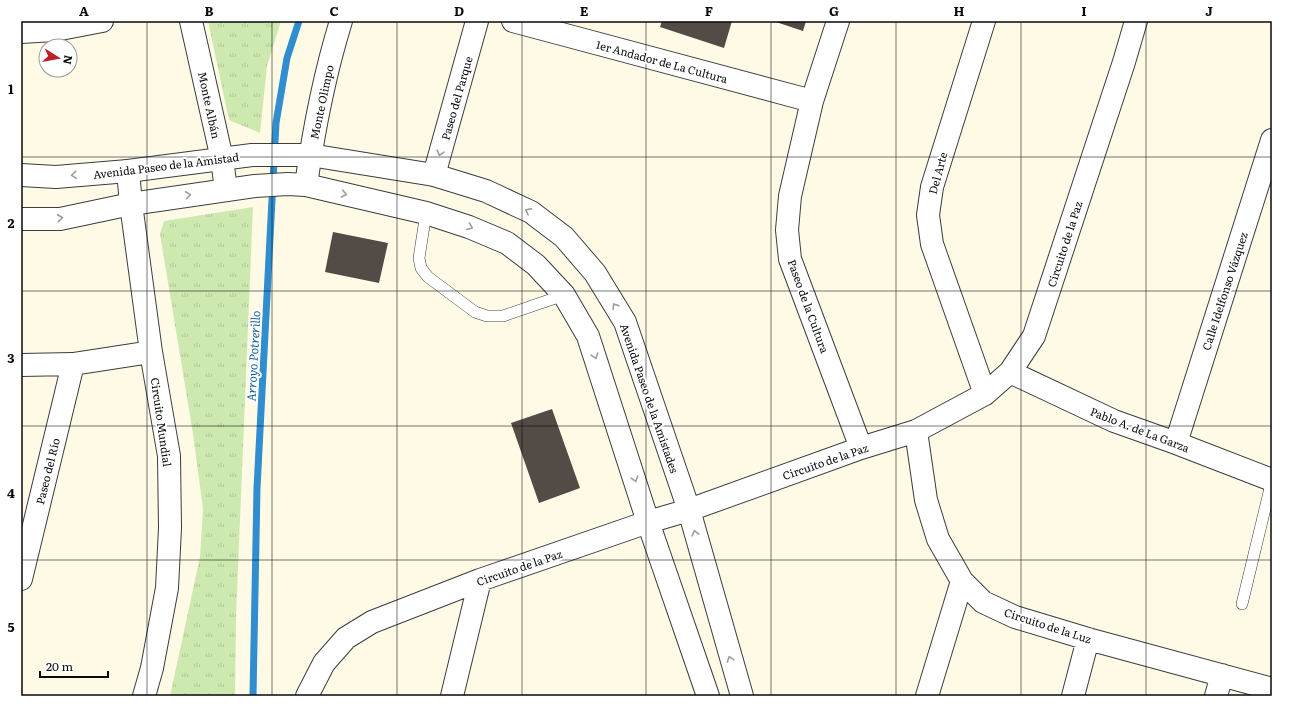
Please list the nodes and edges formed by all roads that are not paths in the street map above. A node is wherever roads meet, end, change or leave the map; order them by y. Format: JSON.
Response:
{"nodes":[{"id":1,"x":102,"y":21,"type":"edge"},
{"id":2,"x":191,"y":21,"type":"edge"},
{"id":3,"x":341,"y":21,"type":"edge"},
{"id":4,"x":477,"y":21,"type":"edge"},
{"id":5,"x":513,"y":21,"type":"edge"},
{"id":6,"x":838,"y":21,"type":"edge"},
{"id":7,"x":984,"y":21,"type":"edge"},
{"id":8,"x":1136,"y":21,"type":"edge"},
{"id":9,"x":21,"y":32,"type":"edge"},
{"id":10,"x":812,"y":101,"type":"junction"},
{"id":11,"x":1272,"y":140,"type":"edge"},
{"id":12,"x":310,"y":155,"type":"junction"},
{"id":13,"x":222,"y":160,"type":"junction"},
{"id":14,"x":128,"y":171,"type":"junction"},
{"id":15,"x":21,"y":176,"type":"edge"},
{"id":16,"x":434,"y":176,"type":"junction"},
{"id":17,"x":297,"y":185,"type":"junction"},
{"id":18,"x":226,"y":190,"type":"junction"},
{"id":19,"x":131,"y":204,"type":"junction"},
{"id":20,"x":426,"y":213,"type":"junction"},
{"id":21,"x":21,"y":219,"type":"edge"},
{"id":22,"x":564,"y":295,"type":"junction"},
{"id":23,"x":151,"y":352,"type":"junction"},
{"id":24,"x":73,"y":364,"type":"junction"},
{"id":25,"x":21,"y":365,"type":"edge"},
{"id":26,"x":1010,"y":372,"type":"junction"},
{"id":27,"x":985,"y":394,"type":"junction"},
{"id":28,"x":916,"y":431,"type":"junction"},
{"id":29,"x":1176,"y":443,"type":"junction"},
{"id":30,"x":861,"y":448,"type":"junction"},
{"id":31,"x":1272,"y":480,"type":"edge"},
{"id":32,"x":689,"y":510,"type":"junction"},
{"id":33,"x":648,"y":522,"type":"junction"},
{"id":34,"x":21,"y":579,"type":"edge"},
{"id":35,"x":480,"y":580,"type":"junction"},
{"id":36,"x":962,"y":581,"type":"junction"},
{"id":37,"x":1242,"y":604,"type":"dead end"},
{"id":38,"x":1088,"y":639,"type":"junction"},
{"id":39,"x":1222,"y":675,"type":"junction"},
{"id":40,"x":1272,"y":689,"type":"edge"},
{"id":41,"x":144,"y":696,"type":"edge"},
{"id":42,"x":307,"y":696,"type":"edge"},
{"id":43,"x":452,"y":696,"type":"edge"},
{"id":44,"x":708,"y":696,"type":"edge"},
{"id":45,"x":742,"y":696,"type":"edge"},
{"id":46,"x":928,"y":696,"type":"edge"},
{"id":47,"x":1073,"y":696,"type":"edge"},
{"id":48,"x":1216,"y":696,"type":"edge"}],
"edges":[{"from":1,"to":9,"type":"street"},
{"from":2,"to":13,"type":"street","name":"Monte Albán"},
{"from":3,"to":12,"type":"street","name":"Monte Olimpo"},
{"from":4,"to":16,"type":"street","name":"Paseo del Parque","one_way":true},
{"from":5,"to":10,"type":"street","name":"1er Andador de La Cultura"},
{"from":6,"to":10,"type":"street","name":"Paseo de la Cultura"},
{"from":7,"to":27,"type":"street","name":"Del Arte"},
{"from":8,"to":26,"type":"street","name":"Circuito de la Paz"},
{"from":10,"to":30,"type":"street","name":"Paseo de la Cultura"},
{"from":11,"to":29,"type":"street","name":"Calle Idelfonso Vázquez"},
{"from":12,"to":13,"type":"street","name":"Avenida Paseo de la Amistad"},
{"from":12,"to":16,"type":"street","name":"Avenida Paseo de la Amistades"},
{"from":12,"to":17,"type":"street","name":"Monte Olimpo"},
{"from":13,"to":14,"type":"street","name":"Avenida Paseo de la Amistad"},
{"from":13,"to":18,"type":"street","name":"Monte Albán"},
{"from":14,"to":15,"type":"street","name":"Avenida Paseo de la Amistad","one_way":true},
{"from":14,"to":19,"type":"street","name":"Circuito Mundial"},
{"from":32,"to":16,"type":"street","name":"Avenida Paseo de la Amistades","one_way":true},
{"from":17,"to":18,"type":"street"},
{"from":17,"to":20,"type":"street","one_way":true},
{"from":19,"to":18,"type":"street","one_way":true},
{"from":21,"to":19,"type":"street","one_way":true},
{"from":19,"to":23,"type":"street","name":"Circuito Mundial"},
{"from":20,"to":22,"type":"street","one_way":true},
{"from":20,"to":22,"type":"lane"},
{"from":22,"to":33,"type":"street","one_way":true},
{"from":23,"to":24,"type":"street"},
{"from":23,"to":41,"type":"street","name":"Circuito Mundial"},
{"from":24,"to":25,"type":"street"},
{"from":24,"to":34,"type":"street","name":"Paseo del Río"},
{"from":26,"to":27,"type":"street","name":"Circuito de la Paz"},
{"from":26,"to":29,"type":"street","name":"Pablo A. de La Garza"},
{"from":27,"to":28,"type":"street","name":"Circuito de la Paz"},
{"from":28,"to":30,"type":"street","name":"Circuito de la Paz"},
{"from":28,"to":36,"type":"street","name":"Circuito de la Luz"},
{"from":29,"to":31,"type":"street","name":"Pablo A. de La Garza"},
{"from":30,"to":32,"type":"street","name":"Circuito de la Paz"},
{"from":31,"to":37,"type":"lane"},
{"from":32,"to":33,"type":"street","name":"Circuito de la Paz"},
{"from":45,"to":32,"type":"street","name":"Avenida Paseo de la Amistades","one_way":true},
{"from":33,"to":35,"type":"street","name":"Circuito de la Paz"},
{"from":33,"to":44,"type":"street"},
{"from":35,"to":42,"type":"street","name":"Circuito de la Paz"},
{"from":35,"to":43,"type":"street"},
{"from":36,"to":38,"type":"street","name":"Circuito de la Luz"},
{"from":36,"to":46,"type":"street"},
{"from":38,"to":39,"type":"street","name":"Circuito de la Luz"},
{"from":38,"to":47,"type":"street"},
{"from":39,"to":40,"type":"street","name":"Circuito de la Luz"},
{"from":39,"to":48,"type":"street"}]}
